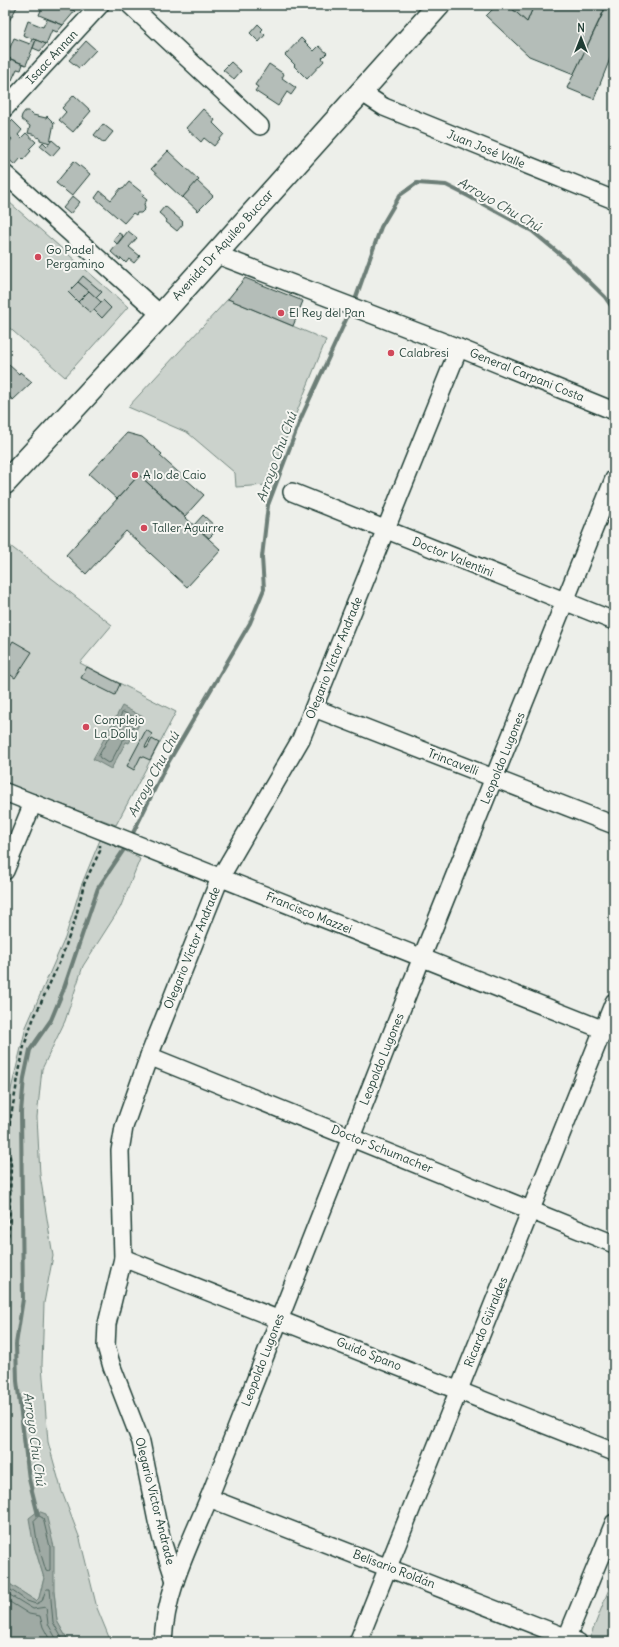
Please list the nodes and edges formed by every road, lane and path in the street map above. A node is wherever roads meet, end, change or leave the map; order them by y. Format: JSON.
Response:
{"nodes":[{"id":1,"x":100,"y":5,"type":"edge"},
{"id":2,"x":130,"y":5,"type":"edge"},
{"id":3,"x":439,"y":5,"type":"edge"},
{"id":4,"x":361,"y":92,"type":"junction"},
{"id":5,"x":5,"y":108,"type":"edge"},
{"id":6,"x":260,"y":126,"type":"dead end"},
{"id":7,"x":5,"y":174,"type":"edge"},
{"id":8,"x":614,"y":200,"type":"edge"},
{"id":9,"x":215,"y":254,"type":"junction"},
{"id":10,"x":161,"y":315,"type":"junction"},
{"id":11,"x":459,"y":348,"type":"junction"},
{"id":12,"x":614,"y":411,"type":"edge"},
{"id":13,"x":8,"y":473,"type":"edge"},
{"id":14,"x":614,"y":479,"type":"edge"},
{"id":15,"x":292,"y":492,"type":"dead end"},
{"id":16,"x":385,"y":530,"type":"junction"},
{"id":17,"x":565,"y":603,"type":"junction"},
{"id":18,"x":614,"y":621,"type":"edge"},
{"id":19,"x":314,"y":708,"type":"junction"},
{"id":20,"x":495,"y":778,"type":"junction"},
{"id":21,"x":5,"y":792,"type":"edge"},
{"id":22,"x":33,"y":803,"type":"junction"},
{"id":23,"x":614,"y":825,"type":"edge"},
{"id":24,"x":107,"y":833,"type":"junction"},
{"id":25,"x":5,"y":872,"type":"edge"},
{"id":26,"x":220,"y":878,"type":"junction"},
{"id":27,"x":422,"y":957,"type":"junction"},
{"id":28,"x":614,"y":1002,"type":"edge"},
{"id":29,"x":608,"y":1032,"type":"edge"},
{"id":30,"x":149,"y":1056,"type":"junction"},
{"id":31,"x":351,"y":1136,"type":"junction"},
{"id":32,"x":531,"y":1209,"type":"junction"},
{"id":33,"x":614,"y":1244,"type":"edge"},
{"id":34,"x":5,"y":1250,"type":"edge"},
{"id":35,"x":123,"y":1258,"type":"junction"},
{"id":36,"x":279,"y":1318,"type":"junction"},
{"id":37,"x":459,"y":1390,"type":"junction"},
{"id":38,"x":614,"y":1452,"type":"edge"},
{"id":39,"x":210,"y":1498,"type":"junction"},
{"id":40,"x":614,"y":1523,"type":"edge"},
{"id":41,"x":388,"y":1567,"type":"junction"},
{"id":42,"x":175,"y":1581,"type":"junction"},
{"id":43,"x":570,"y":1640,"type":"edge"},
{"id":44,"x":163,"y":1642,"type":"edge"},
{"id":45,"x":358,"y":1642,"type":"edge"}],
"edges":[{"from":1,"to":5,"type":"street","name":"Isaac Annan"},
{"from":2,"to":6,"type":"street"},
{"from":3,"to":4,"type":"highway","name":"Avenida Dr Aquileo Buccar"},
{"from":4,"to":8,"type":"street","name":"Juan José Valle"},
{"from":4,"to":9,"type":"highway","name":"Avenida Dr Aquileo Buccar"},
{"from":7,"to":10,"type":"street"},
{"from":9,"to":10,"type":"highway","name":"Avenida Dr Aquileo Buccar"},
{"from":9,"to":11,"type":"street","name":"General Carpani Costa"},
{"from":10,"to":13,"type":"highway","name":"Avenida Dr Aquileo Buccar"},
{"from":11,"to":12,"type":"street","name":"General Carpani Costa"},
{"from":11,"to":16,"type":"street","name":"Olegario Víctor Andrade"},
{"from":14,"to":17,"type":"street","name":"Leopoldo Lugones"},
{"from":15,"to":16,"type":"street","name":"Doctor Valentini"},
{"from":16,"to":17,"type":"street","name":"Doctor Valentini"},
{"from":16,"to":19,"type":"street","name":"Olegario Víctor Andrade"},
{"from":17,"to":18,"type":"street","name":"Doctor Valentini"},
{"from":17,"to":20,"type":"street","name":"Leopoldo Lugones"},
{"from":19,"to":20,"type":"street","name":"Trincavelli"},
{"from":19,"to":26,"type":"street","name":"Olegario Víctor Andrade"},
{"from":20,"to":23,"type":"street","name":"Trincavelli"},
{"from":20,"to":27,"type":"street","name":"Leopoldo Lugones"},
{"from":21,"to":22,"type":"street","name":"Francisco Mazzei"},
{"from":22,"to":24,"type":"street","name":"Francisco Mazzei"},
{"from":22,"to":25,"type":"street"},
{"from":24,"to":26,"type":"street","name":"Francisco Mazzei"},
{"from":24,"to":34,"type":"path"},
{"from":26,"to":27,"type":"street","name":"Francisco Mazzei"},
{"from":26,"to":30,"type":"street","name":"Olegario Víctor Andrade"},
{"from":27,"to":29,"type":"street","name":"Francisco Mazzei"},
{"from":27,"to":31,"type":"street","name":"Leopoldo Lugones"},
{"from":28,"to":29,"type":"street","name":"Ricardo Güiraldes"},
{"from":29,"to":32,"type":"street","name":"Ricardo Güiraldes"},
{"from":30,"to":31,"type":"street","name":"Doctor Schumacher"},
{"from":30,"to":35,"type":"street","name":"Olegario Víctor Andrade"},
{"from":31,"to":32,"type":"street","name":"Doctor Schumacher"},
{"from":31,"to":36,"type":"street","name":"Leopoldo Lugones"},
{"from":32,"to":33,"type":"street","name":"Doctor Schumacher"},
{"from":32,"to":37,"type":"street","name":"Ricardo Güiraldes"},
{"from":35,"to":36,"type":"street","name":"Guido Spano"},
{"from":35,"to":42,"type":"street","name":"Olegario Víctor Andrade"},
{"from":36,"to":37,"type":"street","name":"Guido Spano"},
{"from":36,"to":39,"type":"street","name":"Leopoldo Lugones"},
{"from":37,"to":38,"type":"street","name":"Guido Spano"},
{"from":37,"to":41,"type":"street","name":"Ricardo Güiraldes"},
{"from":39,"to":41,"type":"street","name":"Belisario Roldán"},
{"from":39,"to":42,"type":"street","name":"Leopoldo Lugones"},
{"from":40,"to":43,"type":"street"},
{"from":41,"to":43,"type":"street","name":"Belisario Roldán"},
{"from":41,"to":45,"type":"street","name":"Ricardo Güiraldes"},
{"from":42,"to":44,"type":"street","name":"Leopoldo Lugones"}]}
